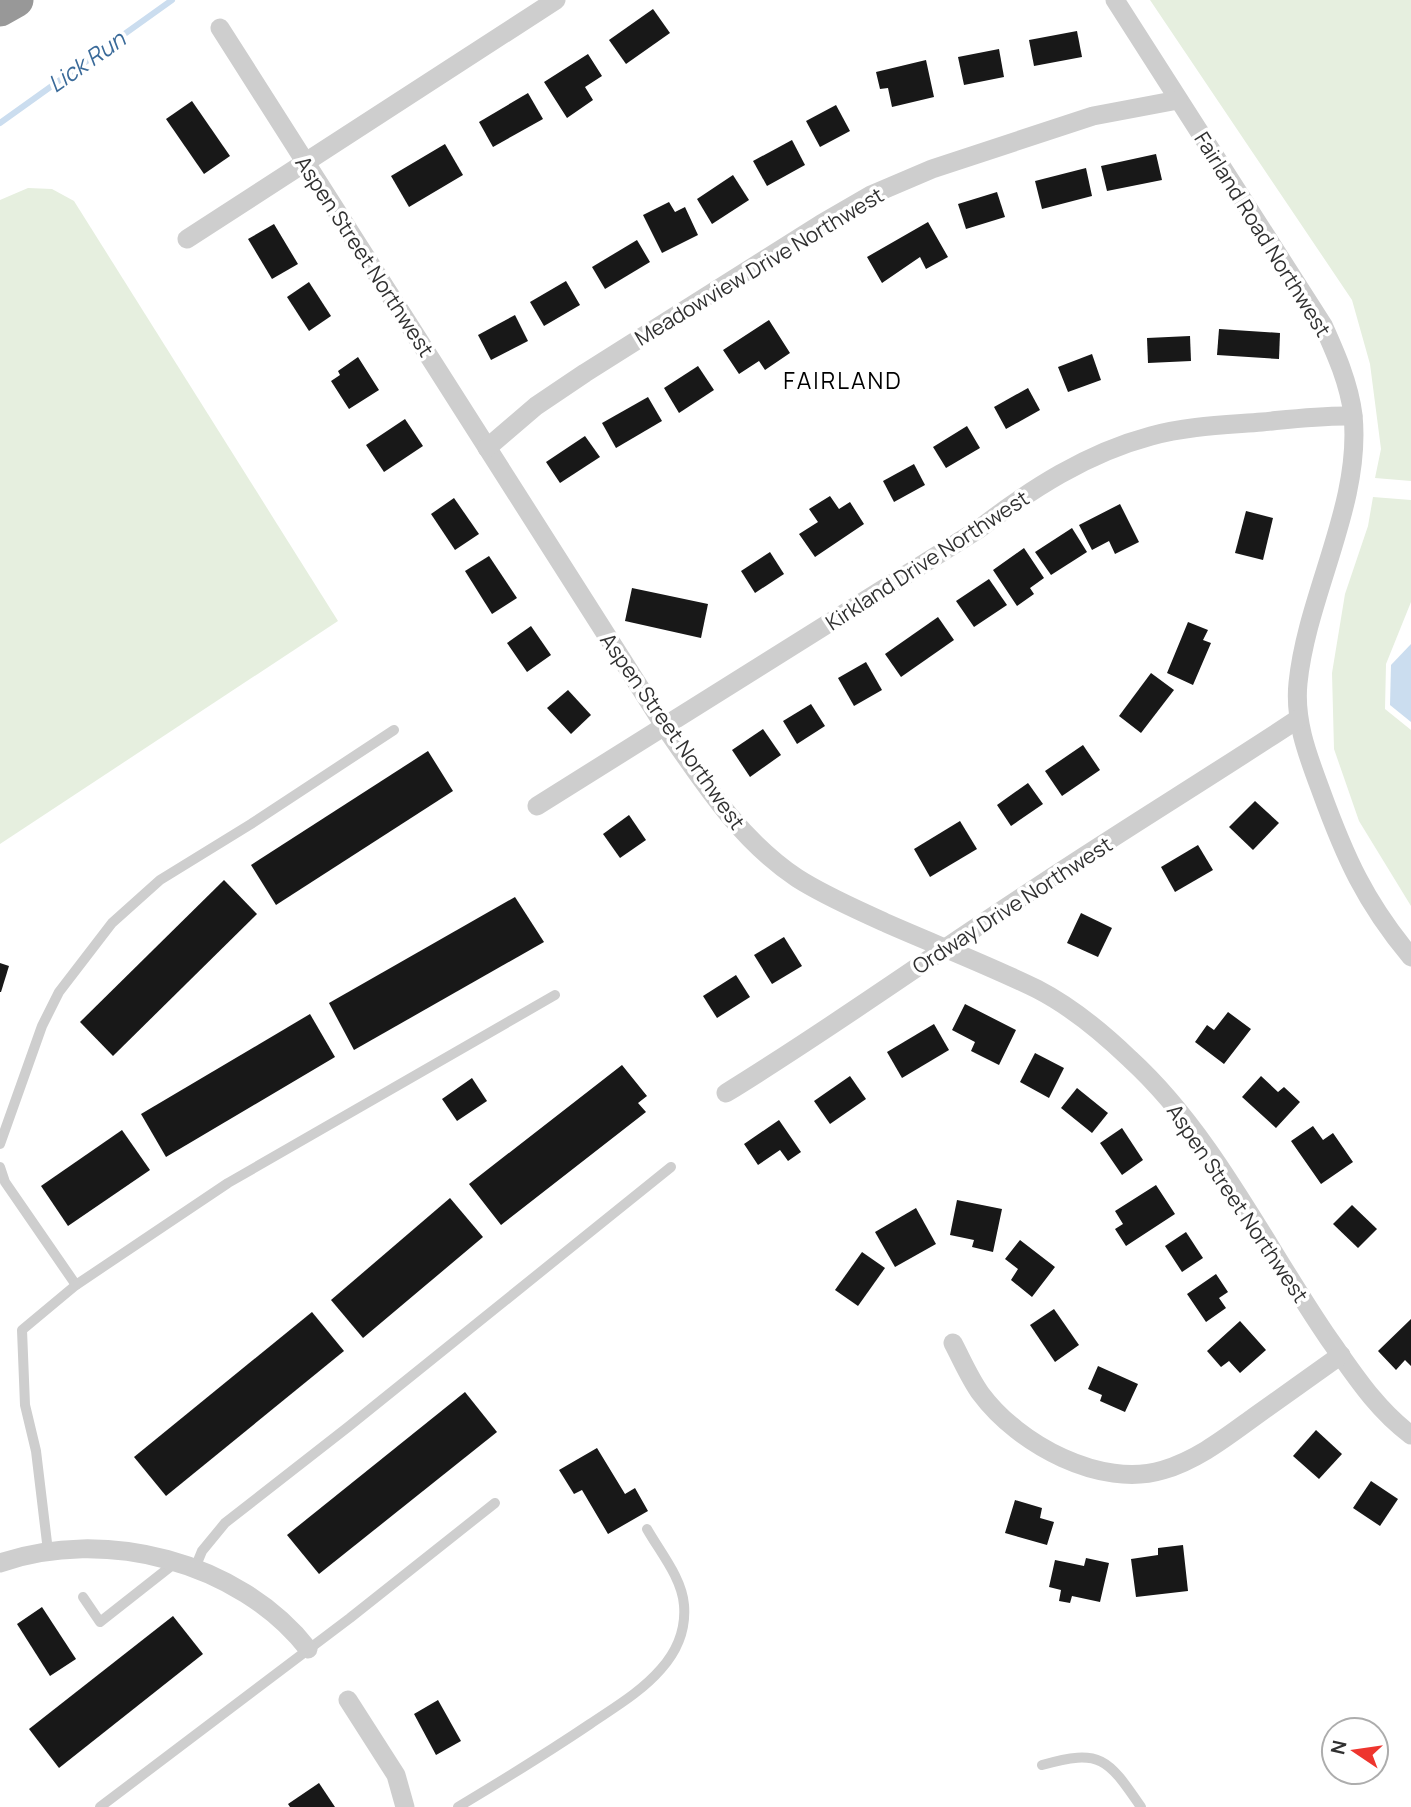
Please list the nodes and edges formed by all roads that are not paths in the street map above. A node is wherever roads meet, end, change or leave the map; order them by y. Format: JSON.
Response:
{"nodes":[{"id":1,"x":16,"y":0,"type":"edge"},
{"id":2,"x":556,"y":0,"type":"edge"},
{"id":3,"x":1115,"y":0,"type":"edge"},
{"id":4,"x":0,"y":9,"type":"edge"},
{"id":5,"x":220,"y":28,"type":"dead end"},
{"id":6,"x":1178,"y":100,"type":"junction"},
{"id":7,"x":305,"y":162,"type":"junction"},
{"id":8,"x":187,"y":239,"type":"dead end"},
{"id":9,"x":1353,"y":416,"type":"junction"},
{"id":10,"x":487,"y":448,"type":"junction"},
{"id":11,"x":1298,"y":719,"type":"junction"},
{"id":12,"x":665,"y":727,"type":"junction"},
{"id":13,"x":394,"y":730,"type":"dead end"},
{"id":14,"x":537,"y":806,"type":"dead end"},
{"id":15,"x":944,"y":948,"type":"junction"},
{"id":16,"x":1411,"y":957,"type":"edge"},
{"id":17,"x":555,"y":995,"type":"dead end"},
{"id":18,"x":726,"y":1093,"type":"dead end"},
{"id":19,"x":0,"y":1144,"type":"edge"},
{"id":20,"x":0,"y":1167,"type":"edge"},
{"id":21,"x":671,"y":1167,"type":"dead end"},
{"id":22,"x":76,"y":1284,"type":"junction"},
{"id":23,"x":953,"y":1343,"type":"dead end"},
{"id":24,"x":1341,"y":1355,"type":"junction"},
{"id":25,"x":1411,"y":1435,"type":"edge"},
{"id":26,"x":495,"y":1503,"type":"dead end"},
{"id":27,"x":647,"y":1529,"type":"dead end"},
{"id":28,"x":48,"y":1551,"type":"junction"},
{"id":29,"x":0,"y":1563,"type":"edge"},
{"id":30,"x":175,"y":1563,"type":"junction"},
{"id":31,"x":195,"y":1569,"type":"junction"},
{"id":32,"x":83,"y":1597,"type":"dead end"},
{"id":33,"x":308,"y":1649,"type":"junction"},
{"id":34,"x":348,"y":1700,"type":"dead end"},
{"id":35,"x":1042,"y":1765,"type":"dead end"},
{"id":36,"x":100,"y":1807,"type":"edge"},
{"id":37,"x":405,"y":1807,"type":"edge"},
{"id":38,"x":458,"y":1807,"type":"edge"},
{"id":39,"x":1141,"y":1807,"type":"edge"}],
"edges":[{"from":1,"to":4,"type":"highway"},
{"from":2,"to":7,"type":"street"},
{"from":3,"to":6,"type":"street","name":"Fairland Road Northwest"},
{"from":5,"to":7,"type":"street","name":"Aspen Street Northwest"},
{"from":6,"to":9,"type":"street","name":"Fairland Road Northwest"},
{"from":6,"to":10,"type":"street","name":"Meadowview Drive Northwest"},
{"from":7,"to":8,"type":"street"},
{"from":7,"to":10,"type":"street","name":"Aspen Street Northwest"},
{"from":9,"to":11,"type":"street","name":"Fairland Road Northwest"},
{"from":9,"to":12,"type":"street","name":"Kirkland Drive Northwest"},
{"from":10,"to":12,"type":"street","name":"Aspen Street Northwest"},
{"from":11,"to":15,"type":"street","name":"Ordway Drive Northwest"},
{"from":11,"to":16,"type":"street","name":"Fairland Road Northwest"},
{"from":12,"to":14,"type":"street","name":"Kirkland Drive Northwest"},
{"from":12,"to":15,"type":"street","name":"Aspen Street Northwest"},
{"from":13,"to":19,"type":"lane"},
{"from":15,"to":18,"type":"street","name":"Ordway Drive Northwest"},
{"from":15,"to":24,"type":"street","name":"Aspen Street Northwest"},
{"from":17,"to":22,"type":"lane"},
{"from":20,"to":22,"type":"lane"},
{"from":21,"to":31,"type":"lane"},
{"from":22,"to":28,"type":"lane"},
{"from":23,"to":24,"type":"street"},
{"from":24,"to":25,"type":"street","name":"Aspen Street Northwest"},
{"from":26,"to":33,"type":"lane"},
{"from":27,"to":38,"type":"lane"},
{"from":28,"to":29,"type":"street"},
{"from":28,"to":30,"type":"street"},
{"from":30,"to":31,"type":"street"},
{"from":30,"to":32,"type":"lane"},
{"from":31,"to":33,"type":"street"},
{"from":33,"to":36,"type":"lane"},
{"from":34,"to":37,"type":"street"},
{"from":35,"to":39,"type":"lane"}]}
